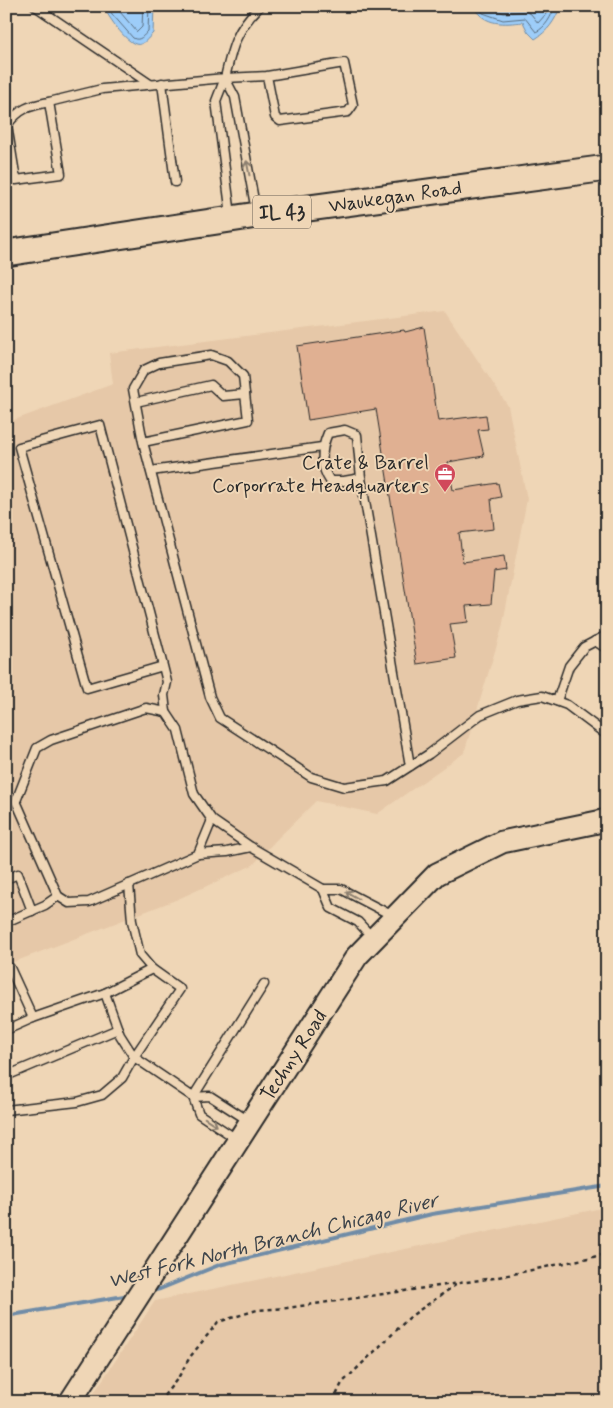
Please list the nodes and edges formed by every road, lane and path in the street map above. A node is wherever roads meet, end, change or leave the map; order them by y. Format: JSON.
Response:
{"nodes":[{"id":1,"x":35,"y":6,"type":"edge"},
{"id":2,"x":260,"y":6,"type":"edge"},
{"id":3,"x":267,"y":76,"type":"junction"},
{"id":4,"x":224,"y":78,"type":"junction"},
{"id":5,"x":162,"y":83,"type":"junction"},
{"id":6,"x":150,"y":84,"type":"junction"},
{"id":7,"x":49,"y":102,"type":"junction"},
{"id":8,"x":607,"y":168,"type":"edge"},
{"id":9,"x":175,"y":182,"type":"dead end"},
{"id":10,"x":257,"y":216,"type":"junction"},
{"id":11,"x":232,"y":219,"type":"junction"},
{"id":12,"x":6,"y":253,"type":"edge"},
{"id":13,"x":245,"y":394,"type":"junction"},
{"id":14,"x":136,"y":402,"type":"junction"},
{"id":15,"x":143,"y":442,"type":"junction"},
{"id":16,"x":322,"y":447,"type":"junction"},
{"id":17,"x":151,"y":471,"type":"junction"},
{"id":18,"x":362,"y":478,"type":"junction"},
{"id":19,"x":607,"y":635,"type":"edge"},
{"id":20,"x":595,"y":641,"type":"junction"},
{"id":21,"x":607,"y":649,"type":"edge"},
{"id":22,"x":162,"y":666,"type":"junction"},
{"id":23,"x":557,"y":701,"type":"junction"},
{"id":24,"x":166,"y":712,"type":"junction"},
{"id":25,"x":607,"y":735,"type":"edge"},
{"id":26,"x":410,"y":766,"type":"junction"},
{"id":27,"x":212,"y":820,"type":"junction"},
{"id":28,"x":607,"y":820,"type":"edge"},
{"id":29,"x":251,"y":847,"type":"junction"},
{"id":30,"x":198,"y":854,"type":"junction"},
{"id":31,"x":6,"y":879,"type":"edge"},
{"id":32,"x":129,"y":884,"type":"junction"},
{"id":33,"x":323,"y":890,"type":"junction"},
{"id":34,"x":58,"y":896,"type":"junction"},
{"id":35,"x":32,"y":910,"type":"junction"},
{"id":36,"x":395,"y":917,"type":"junction"},
{"id":37,"x":6,"y":922,"type":"edge"},
{"id":38,"x":374,"y":939,"type":"junction"},
{"id":39,"x":10,"y":968,"type":"dead end"},
{"id":40,"x":152,"y":970,"type":"junction"},
{"id":41,"x":264,"y":984,"type":"dead end"},
{"id":42,"x":105,"y":993,"type":"junction"},
{"id":43,"x":33,"y":1018,"type":"junction"},
{"id":44,"x":118,"y":1029,"type":"junction"},
{"id":45,"x":6,"y":1030,"type":"edge"},
{"id":46,"x":134,"y":1056,"type":"junction"},
{"id":47,"x":6,"y":1076,"type":"edge"},
{"id":48,"x":192,"y":1097,"type":"junction"},
{"id":49,"x":6,"y":1110,"type":"edge"},
{"id":50,"x":250,"y":1122,"type":"junction"},
{"id":51,"x":238,"y":1140,"type":"junction"},
{"id":52,"x":607,"y":1254,"type":"edge"},
{"id":53,"x":459,"y":1283,"type":"junction"},
{"id":54,"x":70,"y":1402,"type":"edge"},
{"id":55,"x":159,"y":1402,"type":"edge"},
{"id":56,"x":333,"y":1402,"type":"edge"}],
"edges":[{"from":1,"to":6,"type":"lane"},
{"from":2,"to":4,"type":"lane"},
{"from":3,"to":3,"type":"lane"},
{"from":3,"to":4,"type":"lane"},
{"from":4,"to":5,"type":"lane"},
{"from":10,"to":4,"type":"lane","one_way":true},
{"from":4,"to":11,"type":"lane"},
{"from":5,"to":6,"type":"lane"},
{"from":5,"to":9,"type":"lane"},
{"from":6,"to":7,"type":"lane"},
{"from":7,"to":7,"type":"lane"},
{"from":8,"to":10,"type":"main road","name":"Waukegan Road","number":"IL 43"},
{"from":10,"to":11,"type":"main road","name":"Waukegan Road","number":"IL 43"},
{"from":11,"to":12,"type":"main road","name":"Waukegan Road","number":"IL 43"},
{"from":13,"to":14,"type":"lane"},
{"from":13,"to":14,"type":"lane"},
{"from":13,"to":15,"type":"lane"},
{"from":14,"to":15,"type":"lane"},
{"from":15,"to":17,"type":"lane"},
{"from":16,"to":17,"type":"lane"},
{"from":16,"to":18,"type":"lane"},
{"from":16,"to":18,"type":"lane"},
{"from":17,"to":26,"type":"lane"},
{"from":18,"to":26,"type":"lane"},
{"from":19,"to":20,"type":"lane"},
{"from":20,"to":21,"type":"lane"},
{"from":20,"to":23,"type":"lane"},
{"from":22,"to":22,"type":"lane"},
{"from":22,"to":24,"type":"lane"},
{"from":23,"to":25,"type":"lane"},
{"from":23,"to":26,"type":"lane"},
{"from":24,"to":27,"type":"lane"},
{"from":24,"to":34,"type":"lane"},
{"from":27,"to":29,"type":"lane"},
{"from":27,"to":30,"type":"lane"},
{"from":28,"to":36,"type":"main road","name":"Techny Road"},
{"from":29,"to":30,"type":"lane"},
{"from":29,"to":33,"type":"lane"},
{"from":30,"to":32,"type":"lane"},
{"from":31,"to":35,"type":"lane"},
{"from":32,"to":34,"type":"lane"},
{"from":32,"to":40,"type":"lane"},
{"from":36,"to":33,"type":"lane","one_way":true},
{"from":33,"to":38,"type":"lane"},
{"from":34,"to":35,"type":"lane"},
{"from":35,"to":37,"type":"lane"},
{"from":36,"to":38,"type":"main road","name":"Techny Road"},
{"from":38,"to":50,"type":"main road","name":"Techny Road"},
{"from":39,"to":43,"type":"lane"},
{"from":40,"to":42,"type":"lane"},
{"from":40,"to":46,"type":"lane"},
{"from":41,"to":48,"type":"lane"},
{"from":42,"to":43,"type":"lane"},
{"from":42,"to":44,"type":"lane"},
{"from":43,"to":45,"type":"lane"},
{"from":44,"to":46,"type":"lane"},
{"from":44,"to":47,"type":"lane"},
{"from":46,"to":48,"type":"lane"},
{"from":46,"to":49,"type":"lane"},
{"from":48,"to":50,"type":"lane"},
{"from":48,"to":51,"type":"lane","one_way":true},
{"from":50,"to":51,"type":"main road","name":"Techny Road"},
{"from":51,"to":54,"type":"main road","name":"Techny Road"},
{"from":52,"to":53,"type":"path"},
{"from":53,"to":55,"type":"path"},
{"from":53,"to":56,"type":"path"}]}
